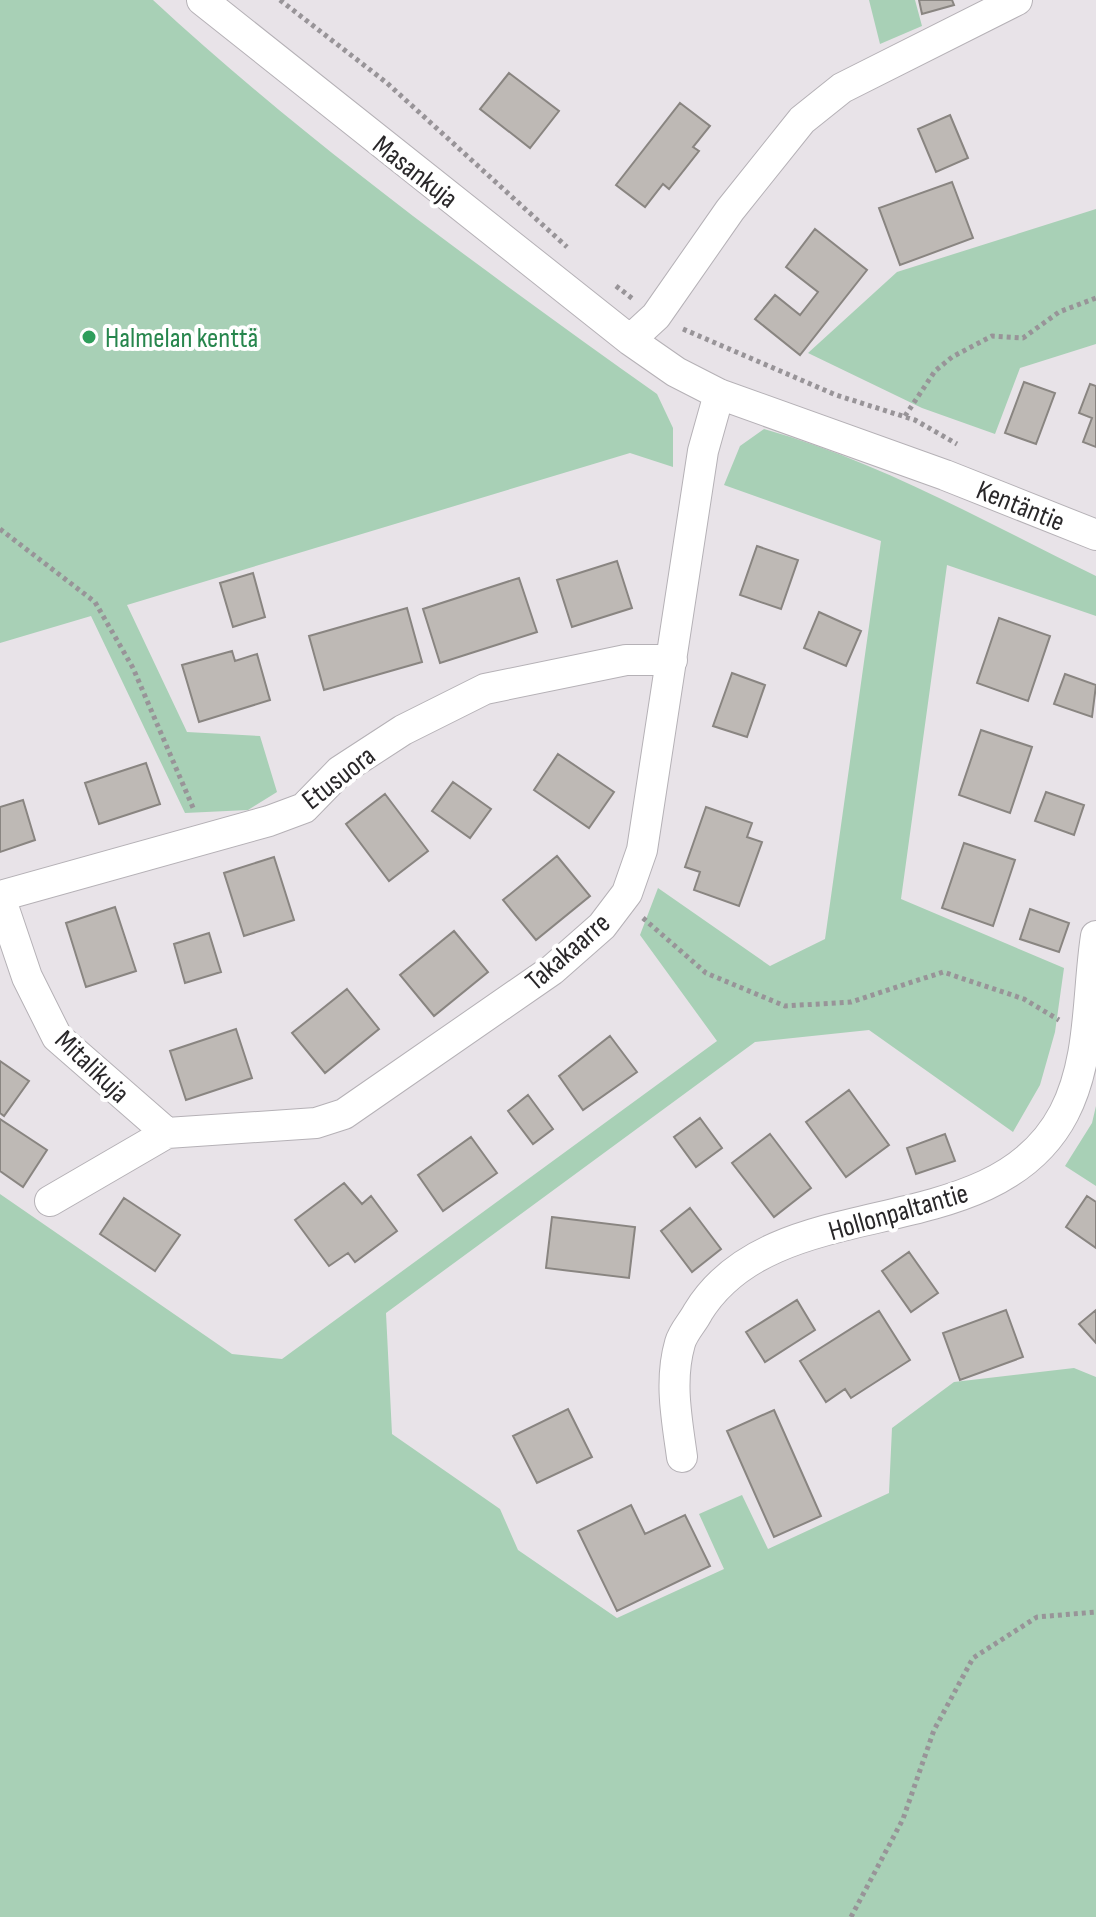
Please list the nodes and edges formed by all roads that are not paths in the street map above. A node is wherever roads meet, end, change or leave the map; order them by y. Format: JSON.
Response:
{"nodes":[{"id":1,"x":202,"y":0,"type":"edge"},
{"id":2,"x":1017,"y":0,"type":"edge"},
{"id":3,"x":630,"y":340,"type":"junction"},
{"id":4,"x":719,"y":394,"type":"junction"},
{"id":5,"x":945,"y":475,"type":"joint"},
{"id":6,"x":1096,"y":535,"type":"edge"},
{"id":7,"x":672,"y":660,"type":"junction"},
{"id":8,"x":0,"y":896,"type":"edge"},
{"id":9,"x":1096,"y":936,"type":"edge"},
{"id":10,"x":167,"y":1133,"type":"junction"},
{"id":11,"x":50,"y":1201,"type":"dead end"},
{"id":12,"x":682,"y":1457,"type":"dead end"}],
"edges":[{"from":1,"to":3,"type":"street","name":"Masankuja"},
{"from":2,"to":3,"type":"street"},
{"from":3,"to":4,"type":"street","name":"Masankuja"},
{"from":4,"to":5,"type":"street","name":"Masankuja"},
{"from":4,"to":7,"type":"street","name":"Takakaarre"},
{"from":5,"to":6,"type":"street","name":"Kentäntie"},
{"from":7,"to":8,"type":"street","name":"Etusuora"},
{"from":7,"to":10,"type":"street","name":"Takakaarre"},
{"from":8,"to":10,"type":"street","name":"Mitalikuja"},
{"from":9,"to":12,"type":"street","name":"Hollonpaltantie"},
{"from":10,"to":11,"type":"street","name":"Takakaarre"}]}
